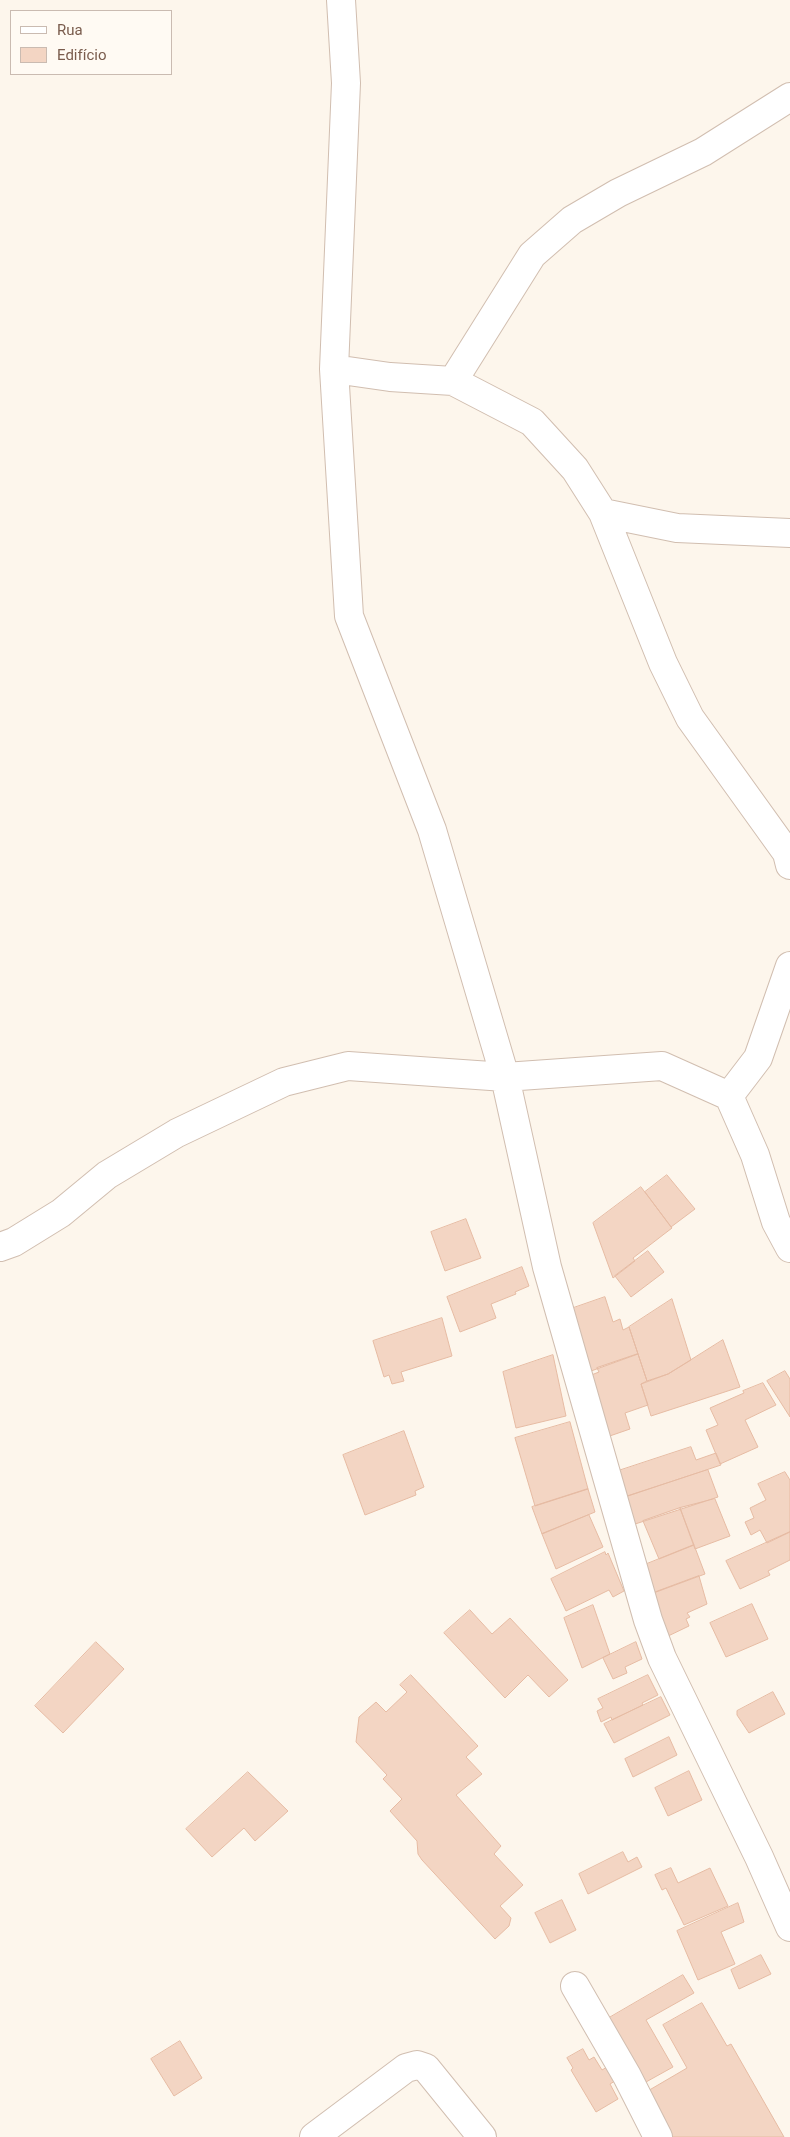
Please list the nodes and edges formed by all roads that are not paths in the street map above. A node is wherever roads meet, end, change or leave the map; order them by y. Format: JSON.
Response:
{"nodes":[{"id":1,"x":340,"y":0,"type":"edge"},
{"id":2,"x":790,"y":97,"type":"edge"},
{"id":3,"x":334,"y":369,"type":"junction"},
{"id":4,"x":453,"y":381,"type":"junction"},
{"id":5,"x":603,"y":513,"type":"junction"},
{"id":6,"x":790,"y":533,"type":"edge"},
{"id":7,"x":790,"y":865,"type":"edge"},
{"id":8,"x":790,"y":966,"type":"edge"},
{"id":9,"x":505,"y":1077,"type":"junction"},
{"id":10,"x":729,"y":1096,"type":"junction"},
{"id":11,"x":0,"y":1247,"type":"edge"},
{"id":12,"x":790,"y":1248,"type":"edge"},
{"id":13,"x":790,"y":1928,"type":"edge"},
{"id":14,"x":575,"y":1986,"type":"dead end"},
{"id":15,"x":314,"y":2137,"type":"edge"},
{"id":16,"x":482,"y":2137,"type":"edge"},
{"id":17,"x":658,"y":2137,"type":"edge"}],
"edges":[{"from":1,"to":3,"type":"street"},
{"from":2,"to":4,"type":"street"},
{"from":3,"to":4,"type":"street"},
{"from":3,"to":9,"type":"street"},
{"from":4,"to":5,"type":"street"},
{"from":5,"to":6,"type":"street"},
{"from":5,"to":7,"type":"street"},
{"from":8,"to":10,"type":"street"},
{"from":9,"to":10,"type":"street"},
{"from":9,"to":11,"type":"street"},
{"from":9,"to":13,"type":"street"},
{"from":10,"to":12,"type":"street"},
{"from":14,"to":17,"type":"street"},
{"from":15,"to":16,"type":"street"}]}
